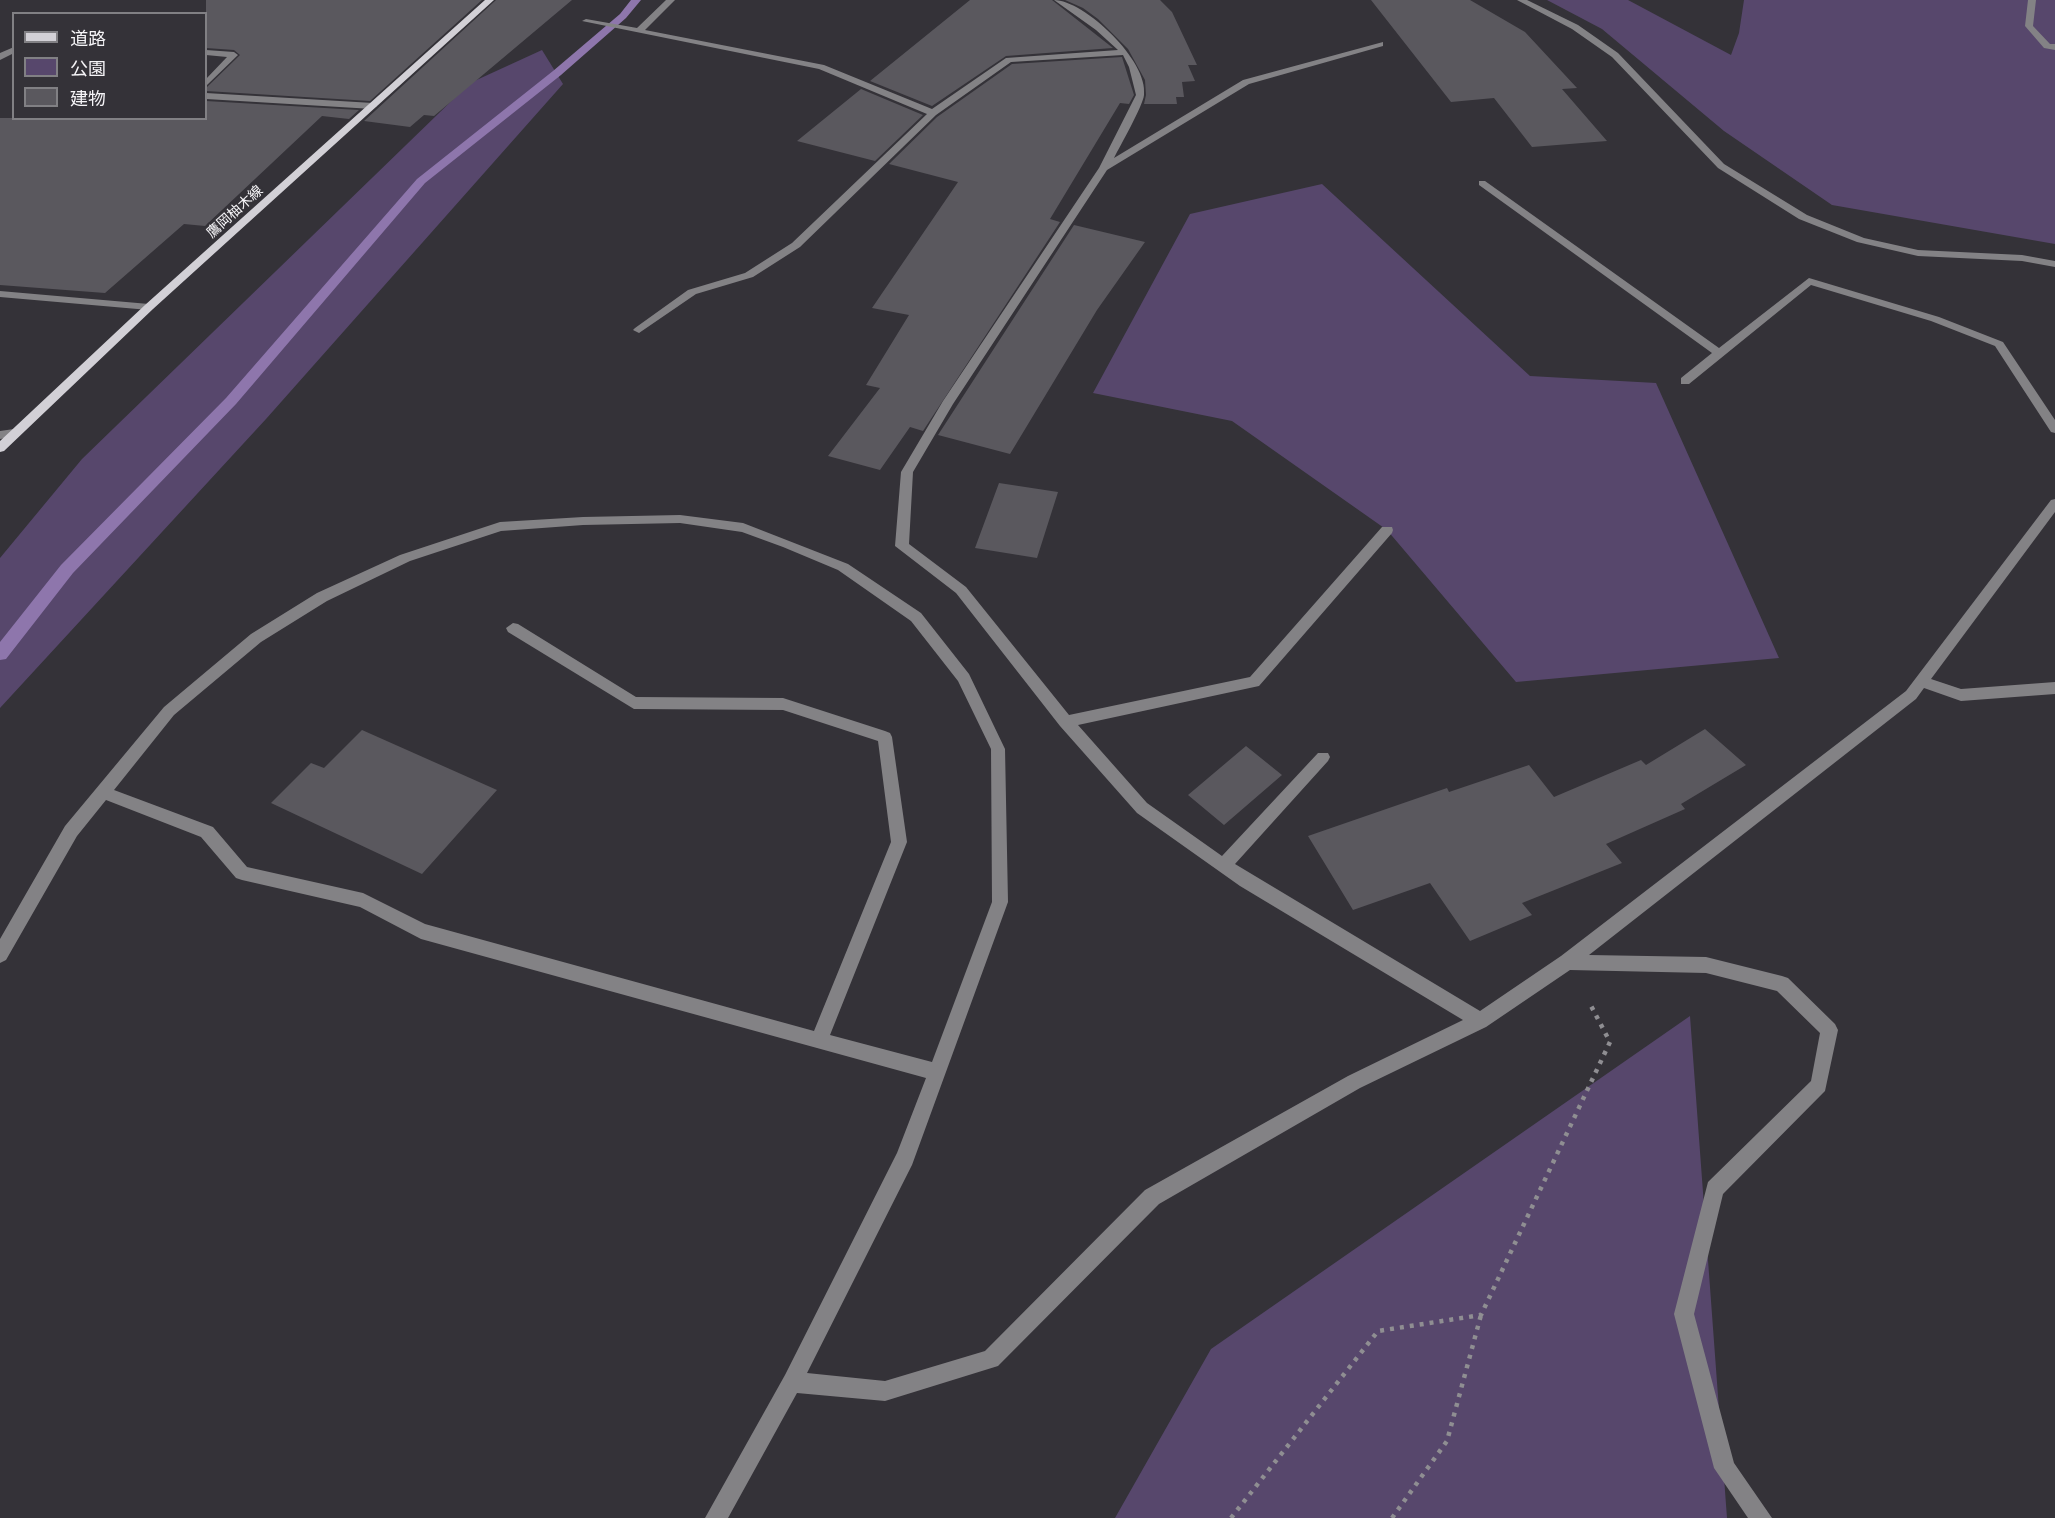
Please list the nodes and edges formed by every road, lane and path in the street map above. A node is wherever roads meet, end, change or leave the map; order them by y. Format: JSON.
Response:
{"nodes":[{"id":1,"x":670,"y":0,"type":"edge"},
{"id":2,"x":1058,"y":0,"type":"edge"},
{"id":3,"x":1521,"y":0,"type":"edge"},
{"id":4,"x":2032,"y":0,"type":"edge"},
{"id":5,"x":486,"y":1,"type":"edge"},
{"id":6,"x":586,"y":21,"type":"dead end"},
{"id":7,"x":639,"y":31,"type":"junction"},
{"id":8,"x":1380,"y":45,"type":"dead end"},
{"id":9,"x":2055,"y":47,"type":"edge"},
{"id":10,"x":1124,"y":52,"type":"junction"},
{"id":11,"x":207,"y":53,"type":"edge"},
{"id":12,"x":207,"y":82,"type":"edge"},
{"id":13,"x":207,"y":96,"type":"edge"},
{"id":14,"x":373,"y":106,"type":"junction"},
{"id":15,"x":933,"y":112,"type":"junction"},
{"id":16,"x":1104,"y":168,"type":"junction"},
{"id":17,"x":1482,"y":183,"type":"dead end"},
{"id":18,"x":2055,"y":264,"type":"edge"},
{"id":19,"x":0,"y":294,"type":"edge"},
{"id":20,"x":149,"y":307,"type":"junction"},
{"id":21,"x":639,"y":330,"type":"dead end"},
{"id":22,"x":1719,"y":353,"type":"junction"},
{"id":23,"x":1685,"y":381,"type":"dead end"},
{"id":24,"x":2055,"y":429,"type":"edge"},
{"id":25,"x":14,"y":433,"type":"junction"},
{"id":26,"x":0,"y":435,"type":"edge"},
{"id":27,"x":0,"y":448,"type":"edge"},
{"id":28,"x":2055,"y":502,"type":"edge"},
{"id":29,"x":1388,"y":530,"type":"dead end"},
{"id":30,"x":513,"y":628,"type":"dead end"},
{"id":31,"x":1922,"y":682,"type":"junction"},
{"id":32,"x":2055,"y":688,"type":"edge"},
{"id":33,"x":1065,"y":722,"type":"junction"},
{"id":34,"x":1323,"y":757,"type":"dead end"},
{"id":35,"x":102,"y":792,"type":"junction"},
{"id":36,"x":1224,"y":865,"type":"junction"},
{"id":37,"x":0,"y":955,"type":"edge"},
{"id":38,"x":1567,"y":962,"type":"junction"},
{"id":39,"x":1480,"y":1021,"type":"junction"},
{"id":40,"x":819,"y":1040,"type":"junction"},
{"id":41,"x":938,"y":1072,"type":"junction"},
{"id":42,"x":1481,"y":1315,"type":"junction"},
{"id":43,"x":792,"y":1382,"type":"junction"},
{"id":44,"x":717,"y":1518,"type":"edge"},
{"id":45,"x":1231,"y":1518,"type":"edge"},
{"id":46,"x":1392,"y":1518,"type":"edge"},
{"id":47,"x":1761,"y":1518,"type":"edge"}],
"edges":[{"from":1,"to":7,"type":"street"},
{"from":2,"to":10,"type":"street"},
{"from":3,"to":18,"type":"street"},
{"from":4,"to":9,"type":"street"},
{"from":5,"to":14,"type":"main road","name":"鷹岡柚木線"},
{"from":6,"to":7,"type":"street"},
{"from":7,"to":15,"type":"street"},
{"from":8,"to":16,"type":"street"},
{"from":10,"to":15,"type":"street"},
{"from":10,"to":16,"type":"street"},
{"from":11,"to":12,"type":"street"},
{"from":13,"to":14,"type":"street"},
{"from":14,"to":20,"type":"main road","name":"鷹岡柚木線"},
{"from":15,"to":21,"type":"street"},
{"from":16,"to":33,"type":"street"},
{"from":17,"to":22,"type":"street"},
{"from":19,"to":20,"type":"street"},
{"from":20,"to":25,"type":"main road","name":"鷹岡柚木線"},
{"from":22,"to":23,"type":"street"},
{"from":22,"to":24,"type":"street"},
{"from":25,"to":26,"type":"street"},
{"from":25,"to":27,"type":"main road","name":"鷹岡柚木線"},
{"from":28,"to":31,"type":"street"},
{"from":29,"to":33,"type":"street"},
{"from":30,"to":40,"type":"street"},
{"from":31,"to":32,"type":"street"},
{"from":31,"to":38,"type":"street"},
{"from":33,"to":36,"type":"street"},
{"from":34,"to":36,"type":"street"},
{"from":35,"to":37,"type":"street"},
{"from":35,"to":40,"type":"street"},
{"from":35,"to":41,"type":"street"},
{"from":36,"to":39,"type":"street"},
{"from":38,"to":39,"type":"street"},
{"from":38,"to":42,"type":"path"},
{"from":38,"to":47,"type":"street"},
{"from":39,"to":43,"type":"street"},
{"from":40,"to":41,"type":"street"},
{"from":41,"to":43,"type":"street"},
{"from":42,"to":45,"type":"path"},
{"from":42,"to":46,"type":"path"},
{"from":43,"to":44,"type":"street"}]}
